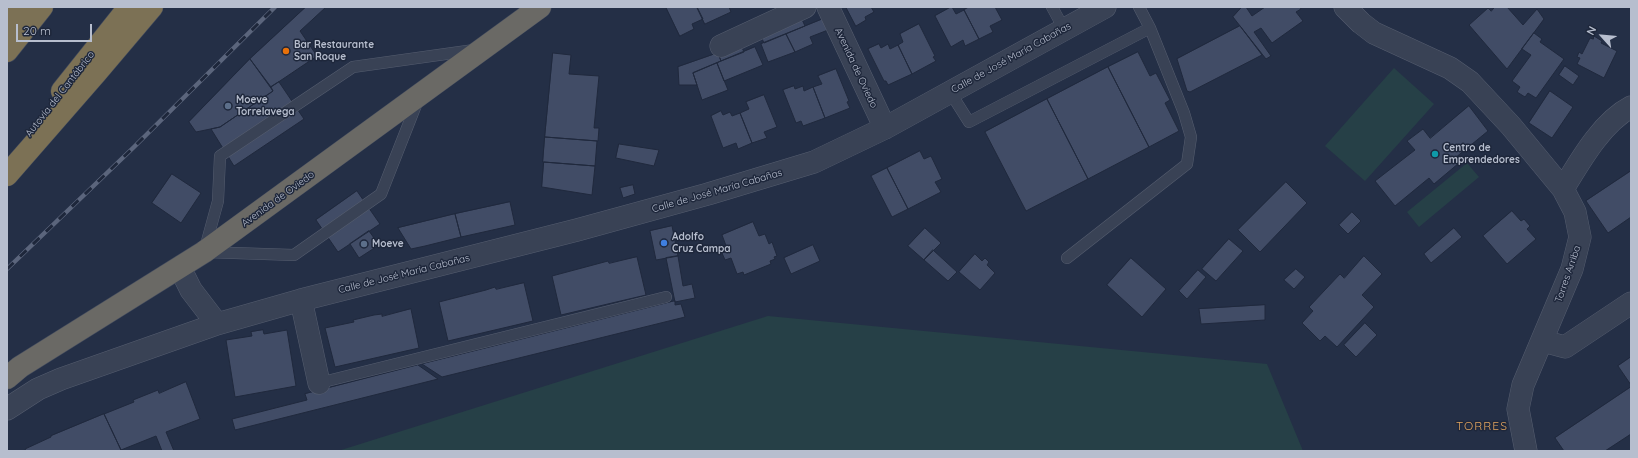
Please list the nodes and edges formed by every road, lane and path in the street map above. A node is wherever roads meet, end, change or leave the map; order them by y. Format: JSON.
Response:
{"nodes":[{"id":1,"x":20,"y":7,"type":"edge"},
{"id":2,"x":42,"y":7,"type":"edge"},
{"id":3,"x":129,"y":7,"type":"edge"},
{"id":4,"x":152,"y":7,"type":"edge"},
{"id":5,"x":540,"y":7,"type":"edge"},
{"id":6,"x":805,"y":7,"type":"edge"},
{"id":7,"x":828,"y":7,"type":"edge"},
{"id":8,"x":1052,"y":7,"type":"edge"},
{"id":9,"x":1105,"y":7,"type":"edge"},
{"id":10,"x":1139,"y":7,"type":"edge"},
{"id":11,"x":1345,"y":7,"type":"edge"},
{"id":12,"x":7,"y":25,"type":"edge"},
{"id":13,"x":1150,"y":28,"type":"junction"},
{"id":14,"x":1064,"y":29,"type":"junction"},
{"id":15,"x":720,"y":46,"type":"dead end"},
{"id":16,"x":483,"y":48,"type":"junction"},
{"id":17,"x":7,"y":51,"type":"edge"},
{"id":18,"x":950,"y":92,"type":"junction"},
{"id":19,"x":419,"y":95,"type":"junction"},
{"id":20,"x":1631,"y":107,"type":"edge"},
{"id":21,"x":885,"y":128,"type":"junction"},
{"id":22,"x":7,"y":162,"type":"edge"},
{"id":23,"x":7,"y":175,"type":"edge"},
{"id":24,"x":1563,"y":188,"type":"junction"},
{"id":25,"x":204,"y":252,"type":"junction"},
{"id":26,"x":1067,"y":258,"type":"dead end"},
{"id":27,"x":180,"y":268,"type":"junction"},
{"id":28,"x":666,"y":297,"type":"dead end"},
{"id":29,"x":301,"y":300,"type":"junction"},
{"id":30,"x":1631,"y":303,"type":"edge"},
{"id":31,"x":217,"y":324,"type":"junction"},
{"id":32,"x":1543,"y":341,"type":"junction"},
{"id":33,"x":7,"y":378,"type":"edge"},
{"id":34,"x":319,"y":383,"type":"joint"},
{"id":35,"x":7,"y":409,"type":"edge"},
{"id":36,"x":1526,"y":451,"type":"edge"}],
"edges":[{"from":1,"to":12,"type":"highway"},
{"from":2,"to":17,"type":"highway"},
{"from":3,"to":22,"type":"highway","name":"Autovía del Cantábrico"},
{"from":4,"to":23,"type":"highway"},
{"from":5,"to":16,"type":"highway","name":"Avenida de Oviedo"},
{"from":6,"to":15,"type":"street"},
{"from":7,"to":21,"type":"street","name":"Avenida de Oviedo"},
{"from":8,"to":14,"type":"lane"},
{"from":9,"to":14,"type":"street","name":"Calle de José María Cabañas"},
{"from":10,"to":13,"type":"lane"},
{"from":11,"to":24,"type":"street","name":"Torres Arriba"},
{"from":13,"to":18,"type":"lane"},
{"from":13,"to":26,"type":"lane"},
{"from":14,"to":18,"type":"street","name":"Calle de José María Cabañas"},
{"from":16,"to":19,"type":"highway","name":"Avenida de Oviedo"},
{"from":16,"to":25,"type":"lane"},
{"from":18,"to":21,"type":"street","name":"Calle de José María Cabañas"},
{"from":19,"to":25,"type":"highway","name":"Avenida de Oviedo"},
{"from":19,"to":25,"type":"lane"},
{"from":20,"to":24,"type":"street"},
{"from":21,"to":29,"type":"street","name":"Calle de José María Cabañas"},
{"from":24,"to":32,"type":"street","name":"Torres Arriba"},
{"from":25,"to":27,"type":"highway","name":"Avenida de Oviedo"},
{"from":27,"to":31,"type":"street"},
{"from":27,"to":33,"type":"highway","name":"Avenida de Oviedo"},
{"from":28,"to":34,"type":"lane"},
{"from":29,"to":31,"type":"street","name":"Calle de José María Cabañas"},
{"from":29,"to":34,"type":"street"},
{"from":30,"to":32,"type":"street"},
{"from":31,"to":35,"type":"street","name":"Calle de José María Cabañas"},
{"from":32,"to":36,"type":"street","name":"Torres Arriba"}]}
